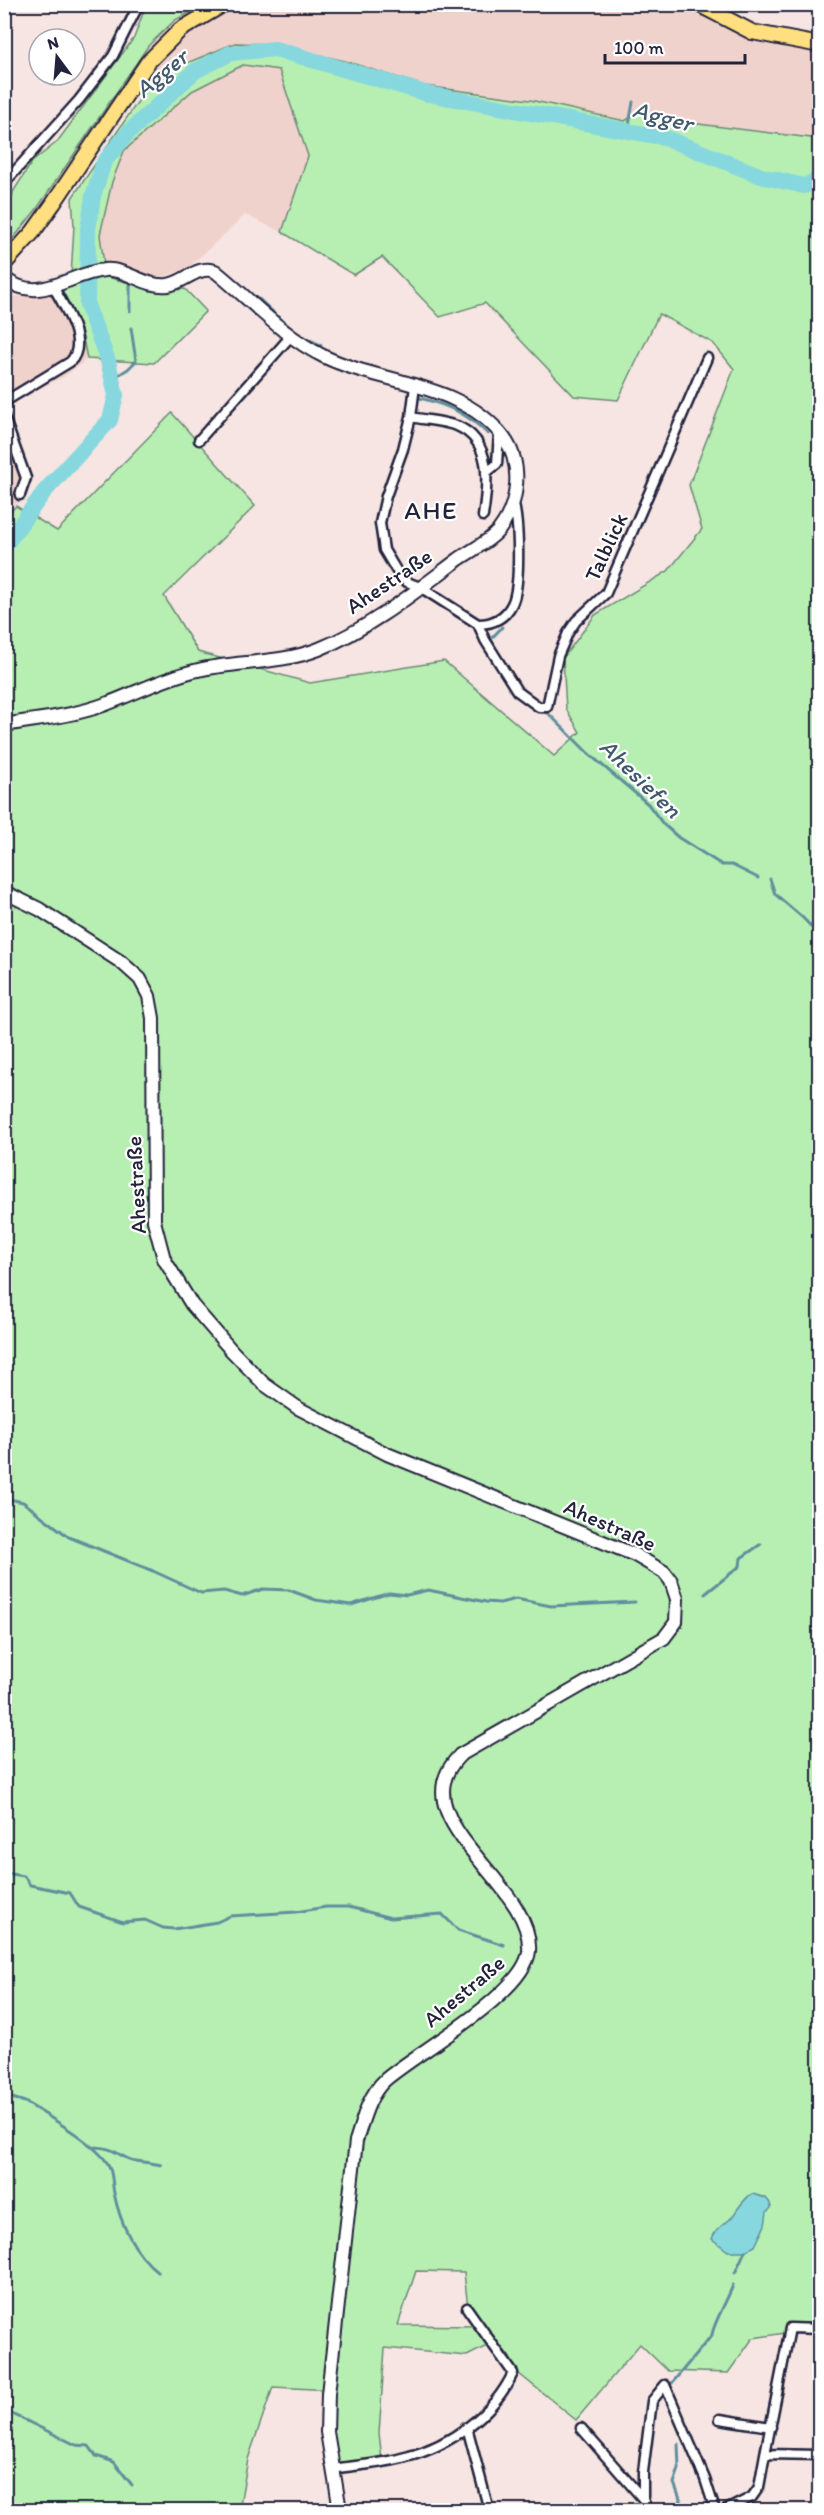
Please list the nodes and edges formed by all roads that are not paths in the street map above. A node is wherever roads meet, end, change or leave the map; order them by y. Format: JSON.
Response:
{"nodes":[{"id":1,"x":139,"y":4,"type":"edge"},
{"id":2,"x":224,"y":4,"type":"edge"},
{"id":3,"x":698,"y":4,"type":"edge"},
{"id":4,"x":819,"y":45,"type":"edge"},
{"id":5,"x":4,"y":198,"type":"edge"},
{"id":6,"x":4,"y":264,"type":"edge"},
{"id":7,"x":4,"y":278,"type":"edge"},
{"id":8,"x":53,"y":286,"type":"junction"},
{"id":9,"x":290,"y":337,"type":"junction"},
{"id":10,"x":707,"y":358,"type":"dead end"},
{"id":11,"x":415,"y":386,"type":"junction"},
{"id":12,"x":4,"y":402,"type":"edge"},
{"id":13,"x":4,"y":417,"type":"edge"},
{"id":14,"x":411,"y":417,"type":"junction"},
{"id":15,"x":499,"y":432,"type":"junction"},
{"id":16,"x":199,"y":440,"type":"dead end"},
{"id":17,"x":486,"y":473,"type":"junction"},
{"id":18,"x":20,"y":495,"type":"dead end"},
{"id":19,"x":513,"y":501,"type":"junction"},
{"id":20,"x":483,"y":516,"type":"dead end"},
{"id":21,"x":420,"y":587,"type":"junction"},
{"id":22,"x":478,"y":624,"type":"junction"},
{"id":23,"x":4,"y":725,"type":"edge"},
{"id":24,"x":4,"y":892,"type":"edge"},
{"id":25,"x":467,"y":2308,"type":"dead end"},
{"id":26,"x":819,"y":2329,"type":"edge"},
{"id":27,"x":720,"y":2419,"type":"dead end"},
{"id":28,"x":467,"y":2427,"type":"junction"},
{"id":29,"x":771,"y":2427,"type":"junction"},
{"id":30,"x":581,"y":2428,"type":"dead end"},
{"id":31,"x":765,"y":2454,"type":"junction"},
{"id":32,"x":819,"y":2455,"type":"edge"},
{"id":33,"x":333,"y":2469,"type":"junction"},
{"id":34,"x":643,"y":2499,"type":"junction"},
{"id":35,"x":340,"y":2511,"type":"edge"},
{"id":36,"x":489,"y":2511,"type":"edge"},
{"id":37,"x":647,"y":2511,"type":"edge"},
{"id":38,"x":715,"y":2511,"type":"edge"},
{"id":39,"x":726,"y":2511,"type":"edge"}],
"edges":[{"from":1,"to":5,"type":"street"},
{"from":2,"to":6,"type":"main road"},
{"from":3,"to":4,"type":"main road"},
{"from":7,"to":8,"type":"main road","name":"Ahestraße"},
{"from":8,"to":9,"type":"main road","name":"Ahestraße"},
{"from":8,"to":12,"type":"street"},
{"from":9,"to":11,"type":"main road","name":"Ahestraße"},
{"from":9,"to":16,"type":"street"},
{"from":10,"to":22,"type":"street","name":"Talblick"},
{"from":11,"to":14,"type":"street"},
{"from":11,"to":15,"type":"main road","name":"Ahestraße"},
{"from":13,"to":18,"type":"street"},
{"from":14,"to":17,"type":"street"},
{"from":14,"to":21,"type":"street"},
{"from":15,"to":17,"type":"street"},
{"from":15,"to":19,"type":"main road","name":"Ahestraße"},
{"from":17,"to":20,"type":"street"},
{"from":19,"to":21,"type":"main road","name":"Ahestraße"},
{"from":19,"to":22,"type":"street"},
{"from":21,"to":22,"type":"street"},
{"from":21,"to":23,"type":"main road","name":"Ahestraße"},
{"from":24,"to":33,"type":"main road","name":"Ahestraße"},
{"from":25,"to":28,"type":"street"},
{"from":26,"to":29,"type":"street"},
{"from":27,"to":29,"type":"street"},
{"from":28,"to":33,"type":"street"},
{"from":28,"to":36,"type":"street"},
{"from":29,"to":31,"type":"street"},
{"from":30,"to":34,"type":"street"},
{"from":31,"to":32,"type":"street"},
{"from":31,"to":39,"type":"street"},
{"from":33,"to":35,"type":"main road","name":"Ahestraße"},
{"from":34,"to":37,"type":"street"},
{"from":34,"to":38,"type":"street"}]}
